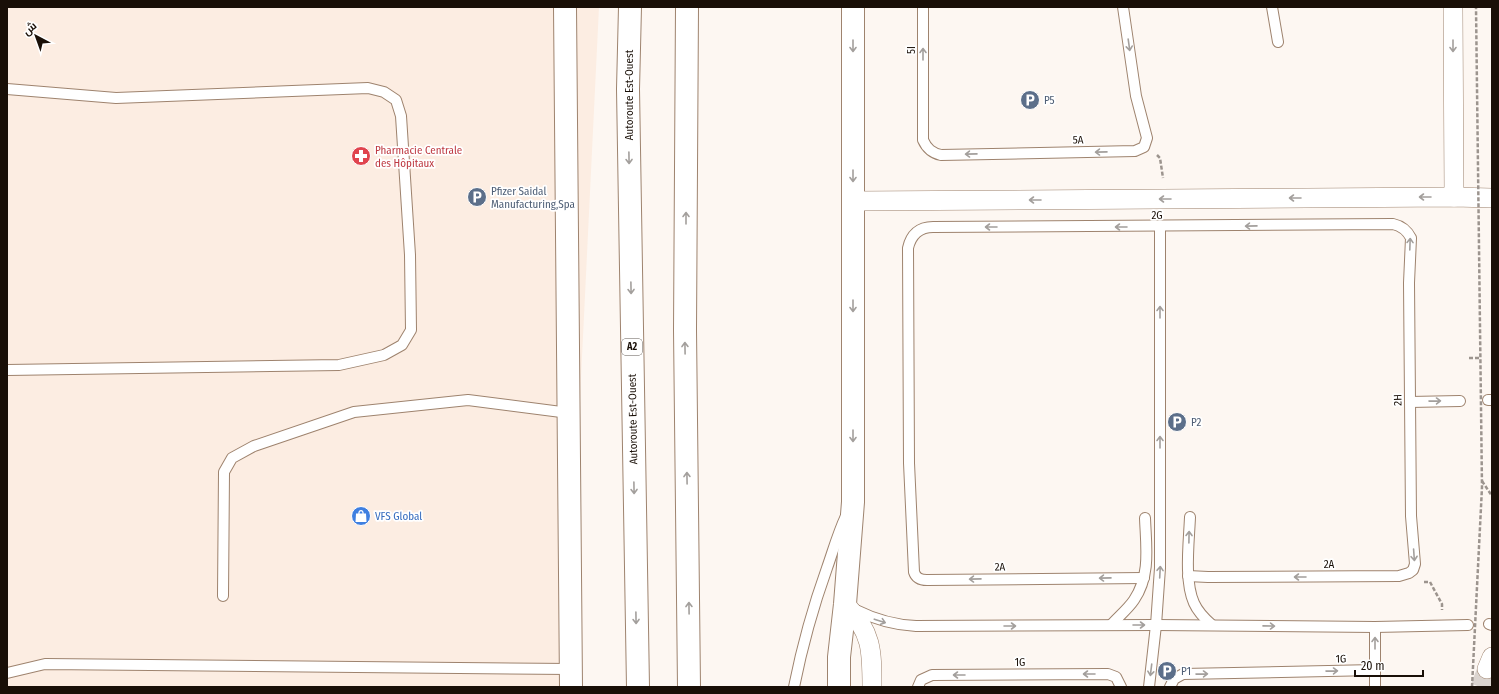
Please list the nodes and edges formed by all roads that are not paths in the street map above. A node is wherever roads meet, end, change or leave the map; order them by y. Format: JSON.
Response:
{"nodes":[{"id":1,"x":565,"y":7,"type":"edge"},
{"id":2,"x":630,"y":7,"type":"edge"},
{"id":3,"x":687,"y":7,"type":"edge"},
{"id":4,"x":853,"y":7,"type":"edge"},
{"id":5,"x":923,"y":7,"type":"edge"},
{"id":6,"x":1123,"y":7,"type":"edge"},
{"id":7,"x":1272,"y":7,"type":"edge"},
{"id":8,"x":1453,"y":7,"type":"edge"},
{"id":9,"x":1278,"y":42,"type":"dead end"},
{"id":10,"x":7,"y":89,"type":"edge"},
{"id":11,"x":924,"y":93,"type":"joint"},
{"id":12,"x":1454,"y":197,"type":"junction"},
{"id":13,"x":1492,"y":198,"type":"edge"},
{"id":14,"x":853,"y":201,"type":"junction"},
{"id":15,"x":1160,"y":227,"type":"junction"},
{"id":16,"x":1409,"y":283,"type":"joint"},
{"id":17,"x":7,"y":370,"type":"edge"},
{"id":18,"x":1460,"y":401,"type":"dead end"},
{"id":19,"x":1410,"y":402,"type":"junction"},
{"id":20,"x":569,"y":413,"type":"junction"},
{"id":21,"x":853,"y":502,"type":"junction"},
{"id":22,"x":1190,"y":517,"type":"dead end"},
{"id":23,"x":1145,"y":518,"type":"dead end"},
{"id":24,"x":911,"y":519,"type":"joint"},
{"id":25,"x":1188,"y":576,"type":"junction"},
{"id":26,"x":1399,"y":576,"type":"joint"},
{"id":27,"x":1144,"y":578,"type":"junction"},
{"id":28,"x":223,"y":596,"type":"dead end"},
{"id":29,"x":845,"y":604,"type":"junction"},
{"id":30,"x":1111,"y":625,"type":"junction"},
{"id":31,"x":1156,"y":625,"type":"junction"},
{"id":32,"x":1212,"y":625,"type":"junction"},
{"id":33,"x":1468,"y":625,"type":"dead end"},
{"id":34,"x":1375,"y":627,"type":"junction"},
{"id":35,"x":1374,"y":670,"type":"junction"},
{"id":36,"x":7,"y":672,"type":"edge"},
{"id":37,"x":571,"y":678,"type":"edge"},
{"id":38,"x":638,"y":687,"type":"edge"},
{"id":39,"x":689,"y":687,"type":"edge"},
{"id":40,"x":794,"y":687,"type":"edge"},
{"id":41,"x":839,"y":687,"type":"edge"},
{"id":42,"x":872,"y":687,"type":"edge"},
{"id":43,"x":918,"y":687,"type":"edge"},
{"id":44,"x":1121,"y":687,"type":"edge"},
{"id":45,"x":1149,"y":687,"type":"edge"},
{"id":46,"x":1170,"y":687,"type":"edge"},
{"id":47,"x":1375,"y":687,"type":"edge"}],
"edges":[{"from":1,"to":20,"type":"main road"},
{"from":2,"to":38,"type":"main road","name":"Autoroute Est-Ouest","number":"A2","one_way":true},
{"from":39,"to":3,"type":"main road","one_way":true},
{"from":4,"to":14,"type":"main road","one_way":true},
{"from":11,"to":5,"type":"lane","name":"5I","one_way":true},
{"from":6,"to":11,"type":"lane","name":"5A","one_way":true},
{"from":7,"to":9,"type":"lane"},
{"from":8,"to":12,"type":"street","one_way":true},
{"from":10,"to":17,"type":"lane"},
{"from":12,"to":13,"type":"street"},
{"from":12,"to":14,"type":"street","one_way":true},
{"from":14,"to":21,"type":"main road","one_way":true},
{"from":16,"to":15,"type":"lane","name":"2G","one_way":true},
{"from":15,"to":24,"type":"lane","name":"2G","one_way":true},
{"from":31,"to":15,"type":"lane","one_way":true},
{"from":16,"to":19,"type":"lane","name":"2H"},
{"from":19,"to":18,"type":"lane","one_way":true},
{"from":19,"to":26,"type":"lane","name":"2H","one_way":true},
{"from":20,"to":28,"type":"lane"},
{"from":20,"to":37,"type":"main road"},
{"from":21,"to":29,"type":"main road"},
{"from":21,"to":40,"type":"lane"},
{"from":25,"to":22,"type":"lane","one_way":true},
{"from":23,"to":27,"type":"lane"},
{"from":27,"to":24,"type":"lane","name":"2A","one_way":true},
{"from":26,"to":25,"type":"lane","name":"2A","one_way":true},
{"from":25,"to":32,"type":"lane"},
{"from":27,"to":30,"type":"lane"},
{"from":29,"to":30,"type":"lane","one_way":true},
{"from":29,"to":41,"type":"main road"},
{"from":29,"to":42,"type":"street"},
{"from":30,"to":31,"type":"lane","one_way":true},
{"from":31,"to":32,"type":"lane"},
{"from":31,"to":45,"type":"lane","one_way":true},
{"from":32,"to":34,"type":"lane","one_way":true},
{"from":33,"to":34,"type":"lane"},
{"from":35,"to":34,"type":"lane","one_way":true},
{"from":46,"to":35,"type":"lane","name":"1G","one_way":true},
{"from":35,"to":47,"type":"lane"},
{"from":36,"to":37,"type":"lane"},
{"from":44,"to":43,"type":"lane","name":"1G","one_way":true}]}
